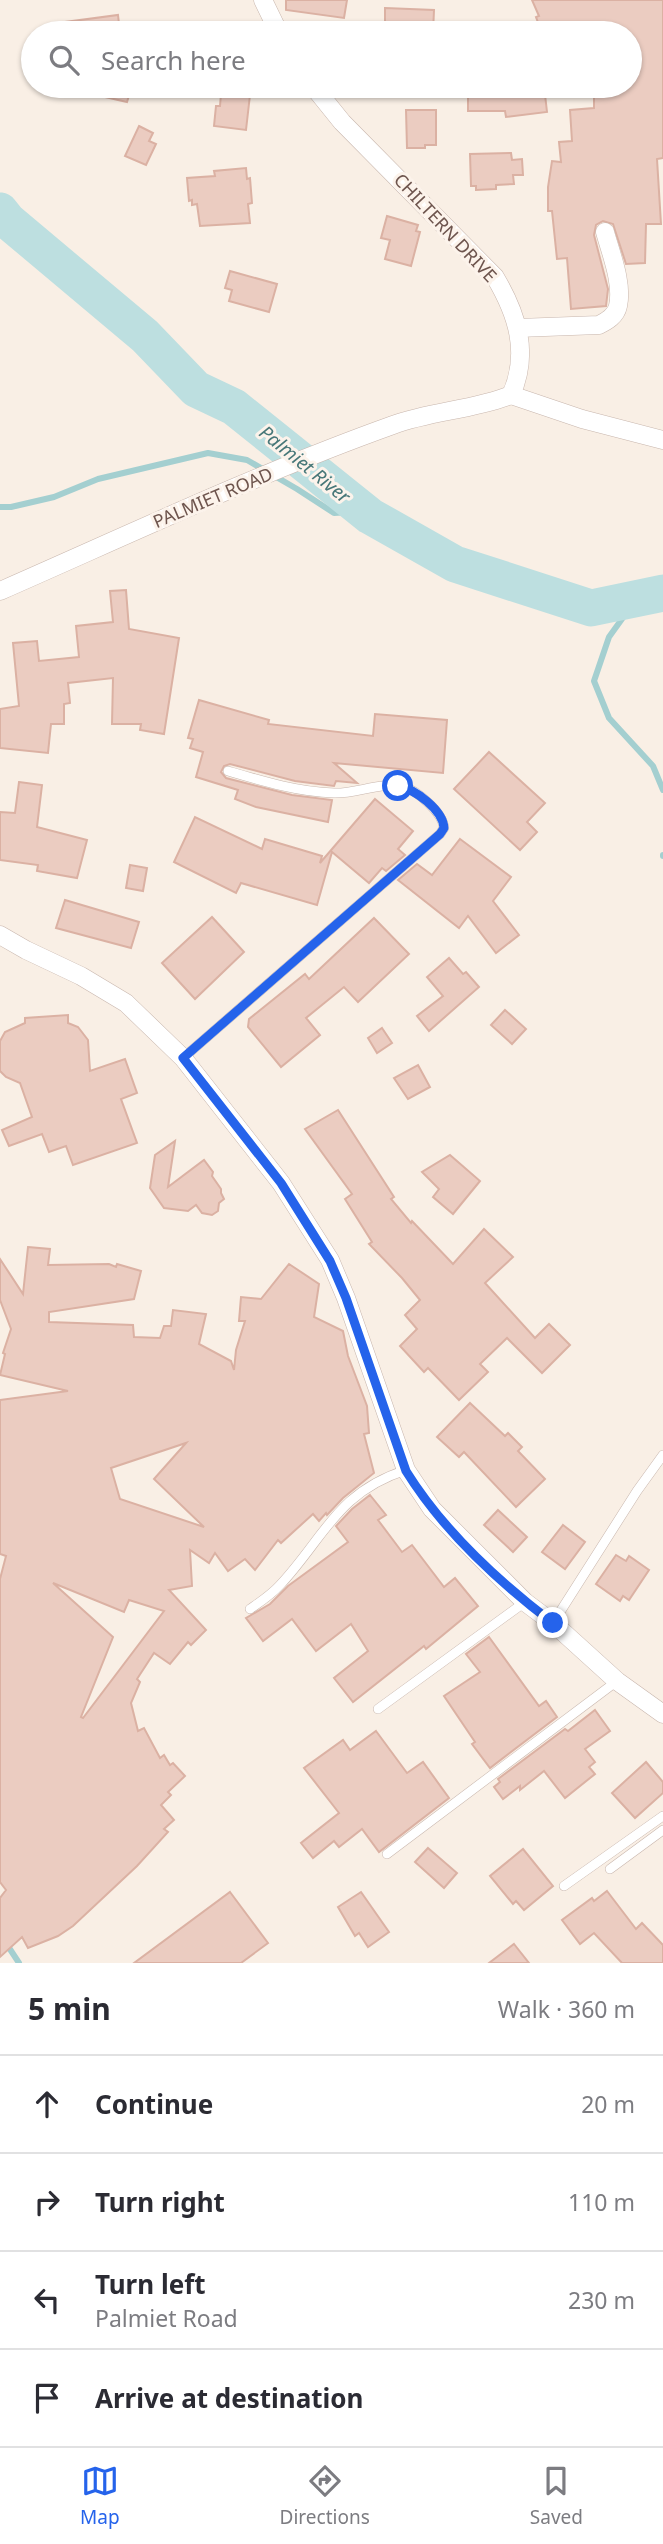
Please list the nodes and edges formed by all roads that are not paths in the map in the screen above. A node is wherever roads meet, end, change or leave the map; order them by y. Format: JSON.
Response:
{"nodes":[{"id":1,"x":263,"y":0,"type":"edge"},
{"id":2,"x":273,"y":21,"type":"edge"},
{"id":3,"x":323,"y":98,"type":"edge"},
{"id":4,"x":605,"y":232,"type":"dead end"},
{"id":5,"x":518,"y":328,"type":"junction"},
{"id":6,"x":511,"y":395,"type":"junction"},
{"id":7,"x":663,"y":440,"type":"edge"},
{"id":8,"x":0,"y":591,"type":"edge"},
{"id":9,"x":228,"y":771,"type":"dead end"},
{"id":10,"x":0,"y":935,"type":"edge"},
{"id":11,"x":183,"y":1058,"type":"junction"},
{"id":12,"x":663,"y":1455,"type":"edge"},
{"id":13,"x":406,"y":1471,"type":"junction"},
{"id":14,"x":525,"y":1602,"type":"junction"},
{"id":15,"x":250,"y":1609,"type":"dead end"},
{"id":16,"x":553,"y":1623,"type":"junction"},
{"id":17,"x":617,"y":1681,"type":"junction"},
{"id":18,"x":378,"y":1709,"type":"dead end"},
{"id":19,"x":663,"y":1714,"type":"edge"},
{"id":20,"x":663,"y":1816,"type":"edge"},
{"id":21,"x":663,"y":1829,"type":"edge"},
{"id":22,"x":387,"y":1854,"type":"dead end"},
{"id":23,"x":610,"y":1870,"type":"dead end"},
{"id":24,"x":565,"y":1886,"type":"dead end"}],
"edges":[{"from":1,"to":2,"type":"street"},
{"from":3,"to":5,"type":"street","name":"CHILTERN DRIVE"},
{"from":4,"to":5,"type":"street"},
{"from":5,"to":6,"type":"street","name":"CHILTERN DRIVE"},
{"from":6,"to":7,"type":"street"},
{"from":6,"to":8,"type":"street","name":"PALMIET ROAD"},
{"from":9,"to":11,"type":"lane"},
{"from":10,"to":11,"type":"street"},
{"from":11,"to":13,"type":"street"},
{"from":12,"to":16,"type":"lane"},
{"from":13,"to":14,"type":"street"},
{"from":13,"to":15,"type":"lane"},
{"from":14,"to":16,"type":"street"},
{"from":14,"to":18,"type":"lane"},
{"from":16,"to":17,"type":"street"},
{"from":17,"to":19,"type":"street"},
{"from":17,"to":22,"type":"lane"},
{"from":20,"to":24,"type":"lane"},
{"from":21,"to":23,"type":"lane"}]}
